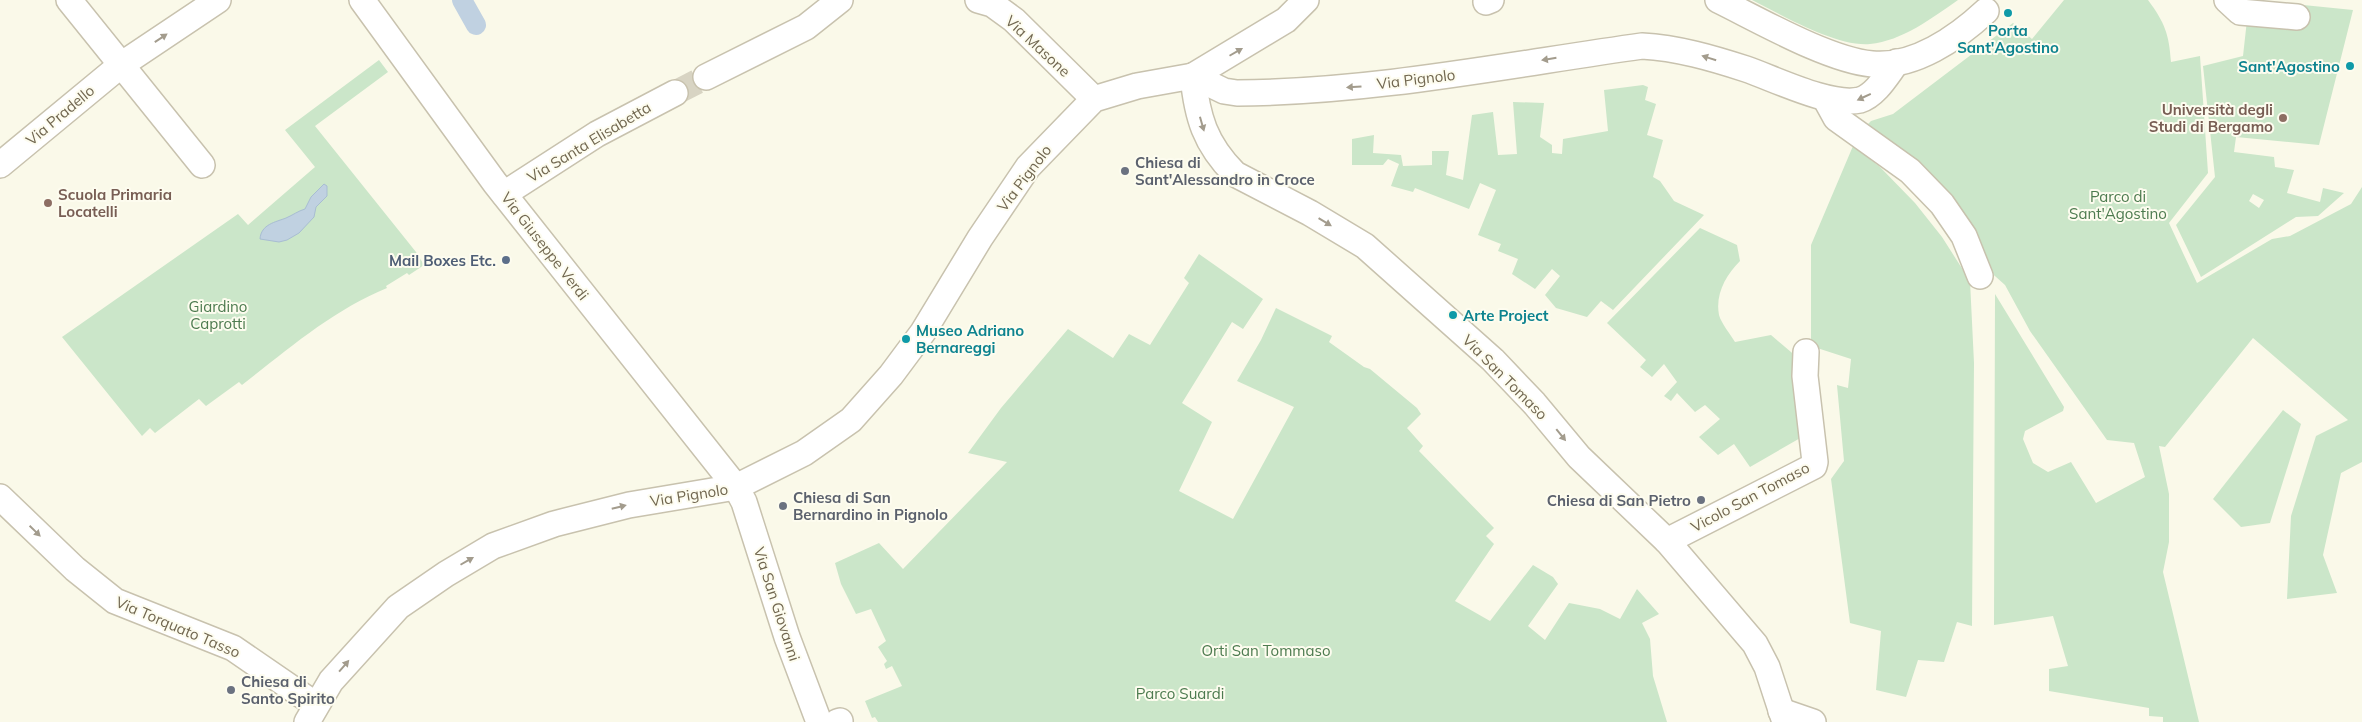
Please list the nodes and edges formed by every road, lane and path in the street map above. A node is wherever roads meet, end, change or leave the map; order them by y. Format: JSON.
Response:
{"nodes":[{"id":1,"x":69,"y":0,"type":"edge"},
{"id":2,"x":218,"y":0,"type":"edge"},
{"id":3,"x":362,"y":0,"type":"edge"},
{"id":4,"x":840,"y":0,"type":"edge"},
{"id":5,"x":978,"y":0,"type":"edge"},
{"id":6,"x":1306,"y":0,"type":"edge"},
{"id":7,"x":1718,"y":0,"type":"edge"},
{"id":8,"x":2227,"y":0,"type":"edge"},
{"id":9,"x":1986,"y":11,"type":"dead end"},
{"id":10,"x":2297,"y":17,"type":"dead end"},
{"id":11,"x":1897,"y":62,"type":"junction"},
{"id":12,"x":121,"y":65,"type":"junction"},
{"id":13,"x":1194,"y":76,"type":"junction"},
{"id":14,"x":706,"y":77,"type":"tunnel mouth"},
{"id":15,"x":675,"y":92,"type":"tunnel mouth"},
{"id":16,"x":1825,"y":98,"type":"junction"},
{"id":17,"x":1094,"y":99,"type":"junction"},
{"id":18,"x":0,"y":165,"type":"edge"},
{"id":19,"x":202,"y":165,"type":"dead end"},
{"id":20,"x":504,"y":194,"type":"junction"},
{"id":21,"x":1980,"y":276,"type":"dead end"},
{"id":22,"x":1806,"y":352,"type":"dead end"},
{"id":23,"x":736,"y":487,"type":"junction"},
{"id":24,"x":0,"y":497,"type":"edge"},
{"id":25,"x":1667,"y":541,"type":"junction"},
{"id":26,"x":312,"y":714,"type":"edge"},
{"id":27,"x":1783,"y":716,"type":"edge"},
{"id":28,"x":832,"y":722,"type":"edge"},
{"id":29,"x":1813,"y":722,"type":"edge"}],
"edges":[{"from":1,"to":12,"type":"street"},
{"from":12,"to":2,"type":"street","name":"Via Pradello","one_way":true},
{"from":3,"to":20,"type":"street","name":"Via Giuseppe Verdi"},
{"from":4,"to":14,"type":"street"},
{"from":5,"to":17,"type":"street","name":"Via Masone"},
{"from":13,"to":6,"type":"street","one_way":true},
{"from":7,"to":11,"type":"street"},
{"from":8,"to":10,"type":"street"},
{"from":9,"to":11,"type":"street"},
{"from":11,"to":16,"type":"street","name":"Via Pignolo","one_way":true},
{"from":12,"to":18,"type":"street","name":"Via Pradello"},
{"from":12,"to":19,"type":"street"},
{"from":16,"to":13,"type":"street","name":"Via Pignolo","one_way":true},
{"from":13,"to":17,"type":"street","name":"Via Pignolo"},
{"from":13,"to":25,"type":"street","name":"Via San Tomaso","one_way":true},
{"from":15,"to":20,"type":"street","name":"Via Santa Elisabetta"},
{"from":16,"to":21,"type":"street"},
{"from":17,"to":23,"type":"street","name":"Via Pignolo"},
{"from":20,"to":23,"type":"street","name":"Via Giuseppe Verdi"},
{"from":22,"to":25,"type":"street","name":"Vicolo San Tomaso"},
{"from":26,"to":23,"type":"street","name":"Via Pignolo","one_way":true},
{"from":23,"to":28,"type":"street","name":"Via San Giovanni"},
{"from":24,"to":26,"type":"street","name":"Via Torquato Tasso","one_way":true},
{"from":25,"to":27,"type":"street","name":"Via San Tomaso"},
{"from":27,"to":29,"type":"street"}]}
